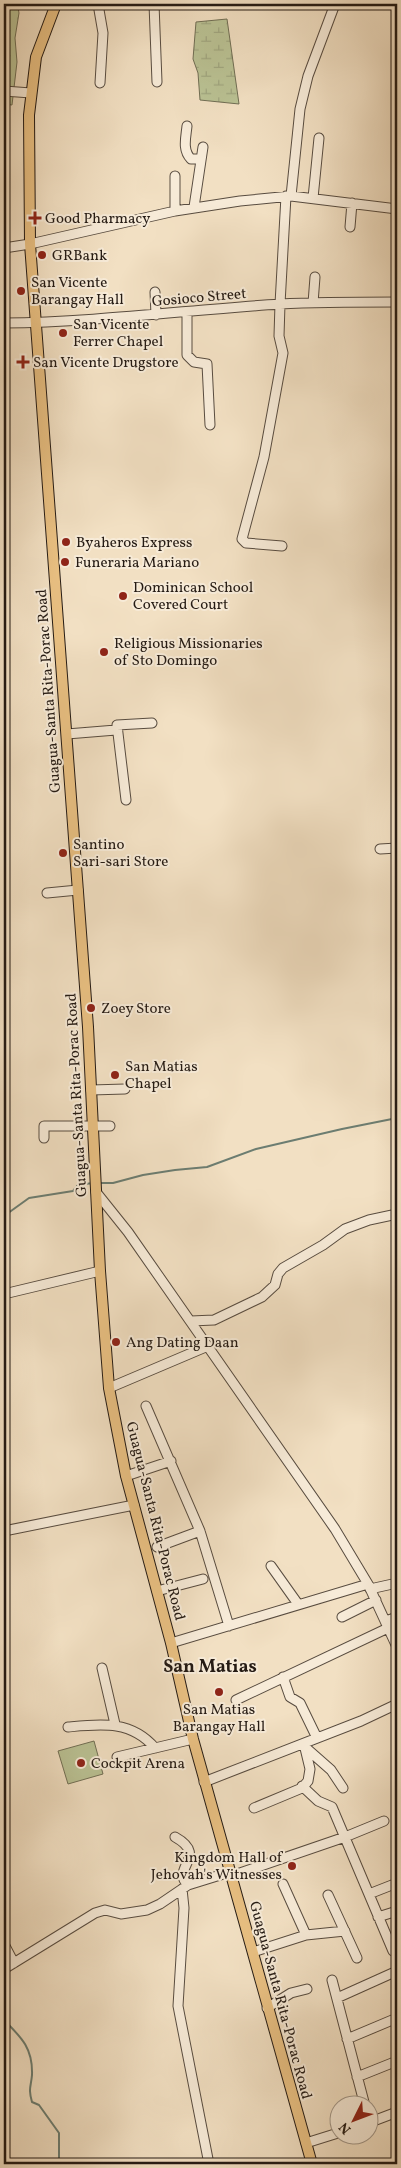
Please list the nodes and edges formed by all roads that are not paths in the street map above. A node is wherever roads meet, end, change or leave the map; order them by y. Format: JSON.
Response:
{"nodes":[{"id":1,"x":56,"y":4,"type":"edge"},
{"id":2,"x":98,"y":4,"type":"edge"},
{"id":3,"x":154,"y":4,"type":"edge"},
{"id":4,"x":334,"y":4,"type":"edge"},
{"id":5,"x":157,"y":82,"type":"dead end"},
{"id":6,"x":100,"y":83,"type":"dead end"},
{"id":7,"x":4,"y":91,"type":"edge"},
{"id":8,"x":31,"y":93,"type":"junction"},
{"id":9,"x":187,"y":126,"type":"dead end"},
{"id":10,"x":319,"y":138,"type":"dead end"},
{"id":11,"x":203,"y":147,"type":"dead end"},
{"id":12,"x":201,"y":159,"type":"junction"},
{"id":13,"x":175,"y":176,"type":"dead end"},
{"id":14,"x":289,"y":196,"type":"junction"},
{"id":15,"x":313,"y":198,"type":"junction"},
{"id":16,"x":352,"y":203,"type":"junction"},
{"id":17,"x":194,"y":207,"type":"junction"},
{"id":18,"x":397,"y":209,"type":"edge"},
{"id":19,"x":175,"y":211,"type":"junction"},
{"id":20,"x":350,"y":227,"type":"dead end"},
{"id":21,"x":30,"y":244,"type":"junction"},
{"id":22,"x":4,"y":248,"type":"edge"},
{"id":23,"x":315,"y":278,"type":"dead end"},
{"id":24,"x":155,"y":292,"type":"dead end"},
{"id":25,"x":397,"y":302,"type":"edge"},
{"id":26,"x":313,"y":303,"type":"junction"},
{"id":27,"x":280,"y":304,"type":"junction"},
{"id":28,"x":187,"y":313,"type":"junction"},
{"id":29,"x":156,"y":315,"type":"junction"},
{"id":30,"x":4,"y":323,"type":"edge"},
{"id":31,"x":36,"y":323,"type":"junction"},
{"id":32,"x":210,"y":425,"type":"dead end"},
{"id":33,"x":282,"y":546,"type":"dead end"},
{"id":34,"x":152,"y":723,"type":"dead end"},
{"id":35,"x":116,"y":730,"type":"junction"},
{"id":36,"x":67,"y":734,"type":"junction"},
{"id":37,"x":126,"y":800,"type":"dead end"},
{"id":38,"x":397,"y":848,"type":"edge"},
{"id":39,"x":380,"y":849,"type":"dead end"},
{"id":40,"x":78,"y":890,"type":"junction"},
{"id":41,"x":47,"y":893,"type":"dead end"},
{"id":42,"x":125,"y":1089,"type":"dead end"},
{"id":43,"x":91,"y":1090,"type":"junction"},
{"id":44,"x":92,"y":1126,"type":"junction"},
{"id":45,"x":110,"y":1126,"type":"dead end"},
{"id":46,"x":44,"y":1138,"type":"dead end"},
{"id":47,"x":95,"y":1187,"type":"junction"},
{"id":48,"x":397,"y":1214,"type":"edge"},
{"id":49,"x":100,"y":1271,"type":"junction"},
{"id":50,"x":4,"y":1294,"type":"edge"},
{"id":51,"x":191,"y":1321,"type":"junction"},
{"id":52,"x":208,"y":1346,"type":"junction"},
{"id":53,"x":109,"y":1388,"type":"junction"},
{"id":54,"x":146,"y":1406,"type":"dead end"},
{"id":55,"x":171,"y":1461,"type":"junction"},
{"id":56,"x":126,"y":1476,"type":"junction"},
{"id":57,"x":134,"y":1505,"type":"junction"},
{"id":58,"x":4,"y":1531,"type":"edge"},
{"id":59,"x":200,"y":1531,"type":"junction"},
{"id":60,"x":157,"y":1547,"type":"dead end"},
{"id":61,"x":271,"y":1566,"type":"dead end"},
{"id":62,"x":203,"y":1579,"type":"dead end"},
{"id":63,"x":397,"y":1583,"type":"edge"},
{"id":64,"x":369,"y":1586,"type":"junction"},
{"id":65,"x":157,"y":1590,"type":"junction"},
{"id":66,"x":376,"y":1600,"type":"junction"},
{"id":67,"x":298,"y":1604,"type":"junction"},
{"id":68,"x":397,"y":1617,"type":"edge"},
{"id":69,"x":342,"y":1618,"type":"dead end"},
{"id":70,"x":387,"y":1624,"type":"junction"},
{"id":71,"x":230,"y":1626,"type":"junction"},
{"id":72,"x":171,"y":1643,"type":"junction"},
{"id":73,"x":397,"y":1647,"type":"edge"},
{"id":74,"x":102,"y":1668,"type":"dead end"},
{"id":75,"x":283,"y":1677,"type":"junction"},
{"id":76,"x":236,"y":1700,"type":"dead end"},
{"id":77,"x":397,"y":1704,"type":"edge"},
{"id":78,"x":115,"y":1724,"type":"junction"},
{"id":79,"x":68,"y":1727,"type":"dead end"},
{"id":80,"x":317,"y":1738,"type":"junction"},
{"id":81,"x":193,"y":1739,"type":"junction"},
{"id":82,"x":305,"y":1746,"type":"junction"},
{"id":83,"x":155,"y":1748,"type":"junction"},
{"id":84,"x":117,"y":1757,"type":"dead end"},
{"id":85,"x":204,"y":1782,"type":"junction"},
{"id":86,"x":302,"y":1786,"type":"junction"},
{"id":87,"x":343,"y":1788,"type":"dead end"},
{"id":88,"x":254,"y":1808,"type":"dead end"},
{"id":89,"x":384,"y":1821,"type":"dead end"},
{"id":90,"x":176,"y":1837,"type":"dead end"},
{"id":91,"x":345,"y":1837,"type":"junction"},
{"id":92,"x":231,"y":1874,"type":"junction"},
{"id":93,"x":397,"y":1883,"type":"edge"},
{"id":94,"x":283,"y":1884,"type":"dead end"},
{"id":95,"x":185,"y":1887,"type":"junction"},
{"id":96,"x":369,"y":1894,"type":"junction"},
{"id":97,"x":328,"y":1895,"type":"dead end"},
{"id":98,"x":397,"y":1911,"type":"edge"},
{"id":99,"x":378,"y":1917,"type":"junction"},
{"id":100,"x":345,"y":1931,"type":"junction"},
{"id":101,"x":306,"y":1935,"type":"junction"},
{"id":102,"x":4,"y":1944,"type":"edge"},
{"id":103,"x":393,"y":1951,"type":"dead end"},
{"id":104,"x":253,"y":1952,"type":"junction"},
{"id":105,"x":357,"y":1958,"type":"dead end"},
{"id":106,"x":14,"y":1963,"type":"junction"},
{"id":107,"x":4,"y":1969,"type":"edge"},
{"id":108,"x":397,"y":1970,"type":"edge"},
{"id":109,"x":332,"y":1980,"type":"dead end"},
{"id":110,"x":307,"y":1989,"type":"dead end"},
{"id":111,"x":337,"y":1998,"type":"junction"},
{"id":112,"x":268,"y":2008,"type":"junction"},
{"id":113,"x":397,"y":2018,"type":"edge"},
{"id":114,"x":348,"y":2039,"type":"junction"},
{"id":115,"x":397,"y":2061,"type":"edge"},
{"id":116,"x":357,"y":2078,"type":"junction"},
{"id":117,"x":362,"y":2096,"type":"edge"},
{"id":118,"x":397,"y":2112,"type":"edge"},
{"id":119,"x":378,"y":2117,"type":"edge"},
{"id":120,"x":328,"y":2136,"type":"edge"},
{"id":121,"x":306,"y":2143,"type":"junction"},
{"id":122,"x":209,"y":2164,"type":"edge"},
{"id":123,"x":312,"y":2164,"type":"edge"}],
"edges":[{"from":1,"to":8,"type":"main road","name":"Guagua-Santa Rita-Porac Road"},
{"from":2,"to":6,"type":"street"},
{"from":3,"to":5,"type":"street"},
{"from":4,"to":14,"type":"street"},
{"from":7,"to":8,"type":"street"},
{"from":8,"to":21,"type":"main road","name":"Guagua-Santa Rita-Porac Road"},
{"from":9,"to":12,"type":"street"},
{"from":10,"to":15,"type":"street"},
{"from":11,"to":12,"type":"street"},
{"from":12,"to":17,"type":"street"},
{"from":13,"to":19,"type":"street"},
{"from":14,"to":15,"type":"street"},
{"from":14,"to":17,"type":"street"},
{"from":14,"to":27,"type":"street"},
{"from":15,"to":16,"type":"street"},
{"from":16,"to":18,"type":"street"},
{"from":16,"to":20,"type":"street"},
{"from":17,"to":19,"type":"street"},
{"from":19,"to":21,"type":"street"},
{"from":21,"to":22,"type":"street"},
{"from":21,"to":31,"type":"main road","name":"Guagua-Santa Rita-Porac Road"},
{"from":23,"to":26,"type":"street"},
{"from":24,"to":29,"type":"street"},
{"from":25,"to":26,"type":"street","name":"Gosioco Street"},
{"from":26,"to":27,"type":"street","name":"Gosioco Street"},
{"from":27,"to":28,"type":"street","name":"Gosioco Street"},
{"from":27,"to":33,"type":"street"},
{"from":28,"to":29,"type":"street","name":"Gosioco Street"},
{"from":28,"to":32,"type":"street"},
{"from":29,"to":31,"type":"street","name":"Gosioco Street"},
{"from":30,"to":31,"type":"street","name":"Gosioco Street"},
{"from":31,"to":36,"type":"main road","name":"Guagua-Santa Rita-Porac Road"},
{"from":34,"to":35,"type":"street"},
{"from":35,"to":36,"type":"street"},
{"from":35,"to":37,"type":"street"},
{"from":36,"to":40,"type":"main road","name":"Guagua-Santa Rita-Porac Road"},
{"from":38,"to":39,"type":"street"},
{"from":40,"to":41,"type":"street"},
{"from":40,"to":43,"type":"main road","name":"Guagua-Santa Rita-Porac Road"},
{"from":42,"to":43,"type":"street"},
{"from":43,"to":44,"type":"main road","name":"Guagua-Santa Rita-Porac Road"},
{"from":44,"to":45,"type":"street"},
{"from":44,"to":46,"type":"street"},
{"from":44,"to":47,"type":"main road","name":"Guagua-Santa Rita-Porac Road"},
{"from":47,"to":49,"type":"main road","name":"Guagua-Santa Rita-Porac Road"},
{"from":47,"to":51,"type":"street"},
{"from":48,"to":51,"type":"street"},
{"from":49,"to":50,"type":"street"},
{"from":49,"to":53,"type":"main road","name":"Guagua-Santa Rita-Porac Road"},
{"from":51,"to":52,"type":"street"},
{"from":52,"to":53,"type":"street"},
{"from":52,"to":64,"type":"street"},
{"from":53,"to":56,"type":"main road","name":"Guagua-Santa Rita-Porac Road"},
{"from":54,"to":55,"type":"street"},
{"from":55,"to":56,"type":"street"},
{"from":55,"to":59,"type":"street"},
{"from":56,"to":57,"type":"main road","name":"Guagua-Santa Rita-Porac Road"},
{"from":57,"to":58,"type":"street"},
{"from":57,"to":65,"type":"main road","name":"Guagua-Santa Rita-Porac Road"},
{"from":59,"to":60,"type":"street"},
{"from":59,"to":71,"type":"street"},
{"from":61,"to":67,"type":"street"},
{"from":62,"to":65,"type":"street"},
{"from":63,"to":64,"type":"street"},
{"from":64,"to":66,"type":"street"},
{"from":64,"to":67,"type":"street"},
{"from":65,"to":72,"type":"main road","name":"Guagua-Santa Rita-Porac Road"},
{"from":66,"to":69,"type":"street"},
{"from":66,"to":70,"type":"street"},
{"from":67,"to":71,"type":"street"},
{"from":68,"to":70,"type":"street"},
{"from":70,"to":73,"type":"street"},
{"from":70,"to":75,"type":"street"},
{"from":71,"to":72,"type":"street"},
{"from":72,"to":81,"type":"main road","name":"Guagua-Santa Rita-Porac Road"},
{"from":74,"to":78,"type":"street"},
{"from":75,"to":76,"type":"street"},
{"from":75,"to":80,"type":"street"},
{"from":77,"to":80,"type":"street"},
{"from":78,"to":79,"type":"street"},
{"from":78,"to":83,"type":"street"},
{"from":80,"to":82,"type":"street"},
{"from":81,"to":83,"type":"street"},
{"from":81,"to":85,"type":"main road","name":"Guagua-Santa Rita-Porac Road"},
{"from":82,"to":85,"type":"street"},
{"from":82,"to":86,"type":"street"},
{"from":82,"to":87,"type":"street"},
{"from":83,"to":84,"type":"street"},
{"from":85,"to":92,"type":"main road","name":"Guagua-Santa Rita-Porac Road"},
{"from":86,"to":88,"type":"street"},
{"from":86,"to":91,"type":"street"},
{"from":89,"to":91,"type":"street"},
{"from":90,"to":95,"type":"street"},
{"from":91,"to":92,"type":"street"},
{"from":91,"to":96,"type":"street"},
{"from":92,"to":95,"type":"street"},
{"from":92,"to":104,"type":"main road","name":"Guagua-Santa Rita-Porac Road"},
{"from":93,"to":96,"type":"street"},
{"from":94,"to":101,"type":"street"},
{"from":95,"to":106,"type":"street"},
{"from":95,"to":122,"type":"street"},
{"from":96,"to":99,"type":"street"},
{"from":97,"to":100,"type":"street"},
{"from":98,"to":99,"type":"street"},
{"from":99,"to":103,"type":"street"},
{"from":100,"to":101,"type":"street"},
{"from":100,"to":105,"type":"street"},
{"from":101,"to":104,"type":"street"},
{"from":102,"to":106,"type":"street"},
{"from":104,"to":112,"type":"main road","name":"Guagua-Santa Rita-Porac Road"},
{"from":106,"to":107,"type":"street"},
{"from":108,"to":111,"type":"street"},
{"from":109,"to":111,"type":"street"},
{"from":110,"to":112,"type":"street"},
{"from":111,"to":114,"type":"street"},
{"from":112,"to":121,"type":"main road","name":"Guagua-Santa Rita-Porac Road"},
{"from":113,"to":114,"type":"street"},
{"from":114,"to":116,"type":"street"},
{"from":115,"to":116,"type":"street"},
{"from":116,"to":117,"type":"street"},
{"from":118,"to":119,"type":"street"},
{"from":120,"to":121,"type":"street"},
{"from":121,"to":123,"type":"main road","name":"Guagua-Santa Rita-Porac Road"}]}
